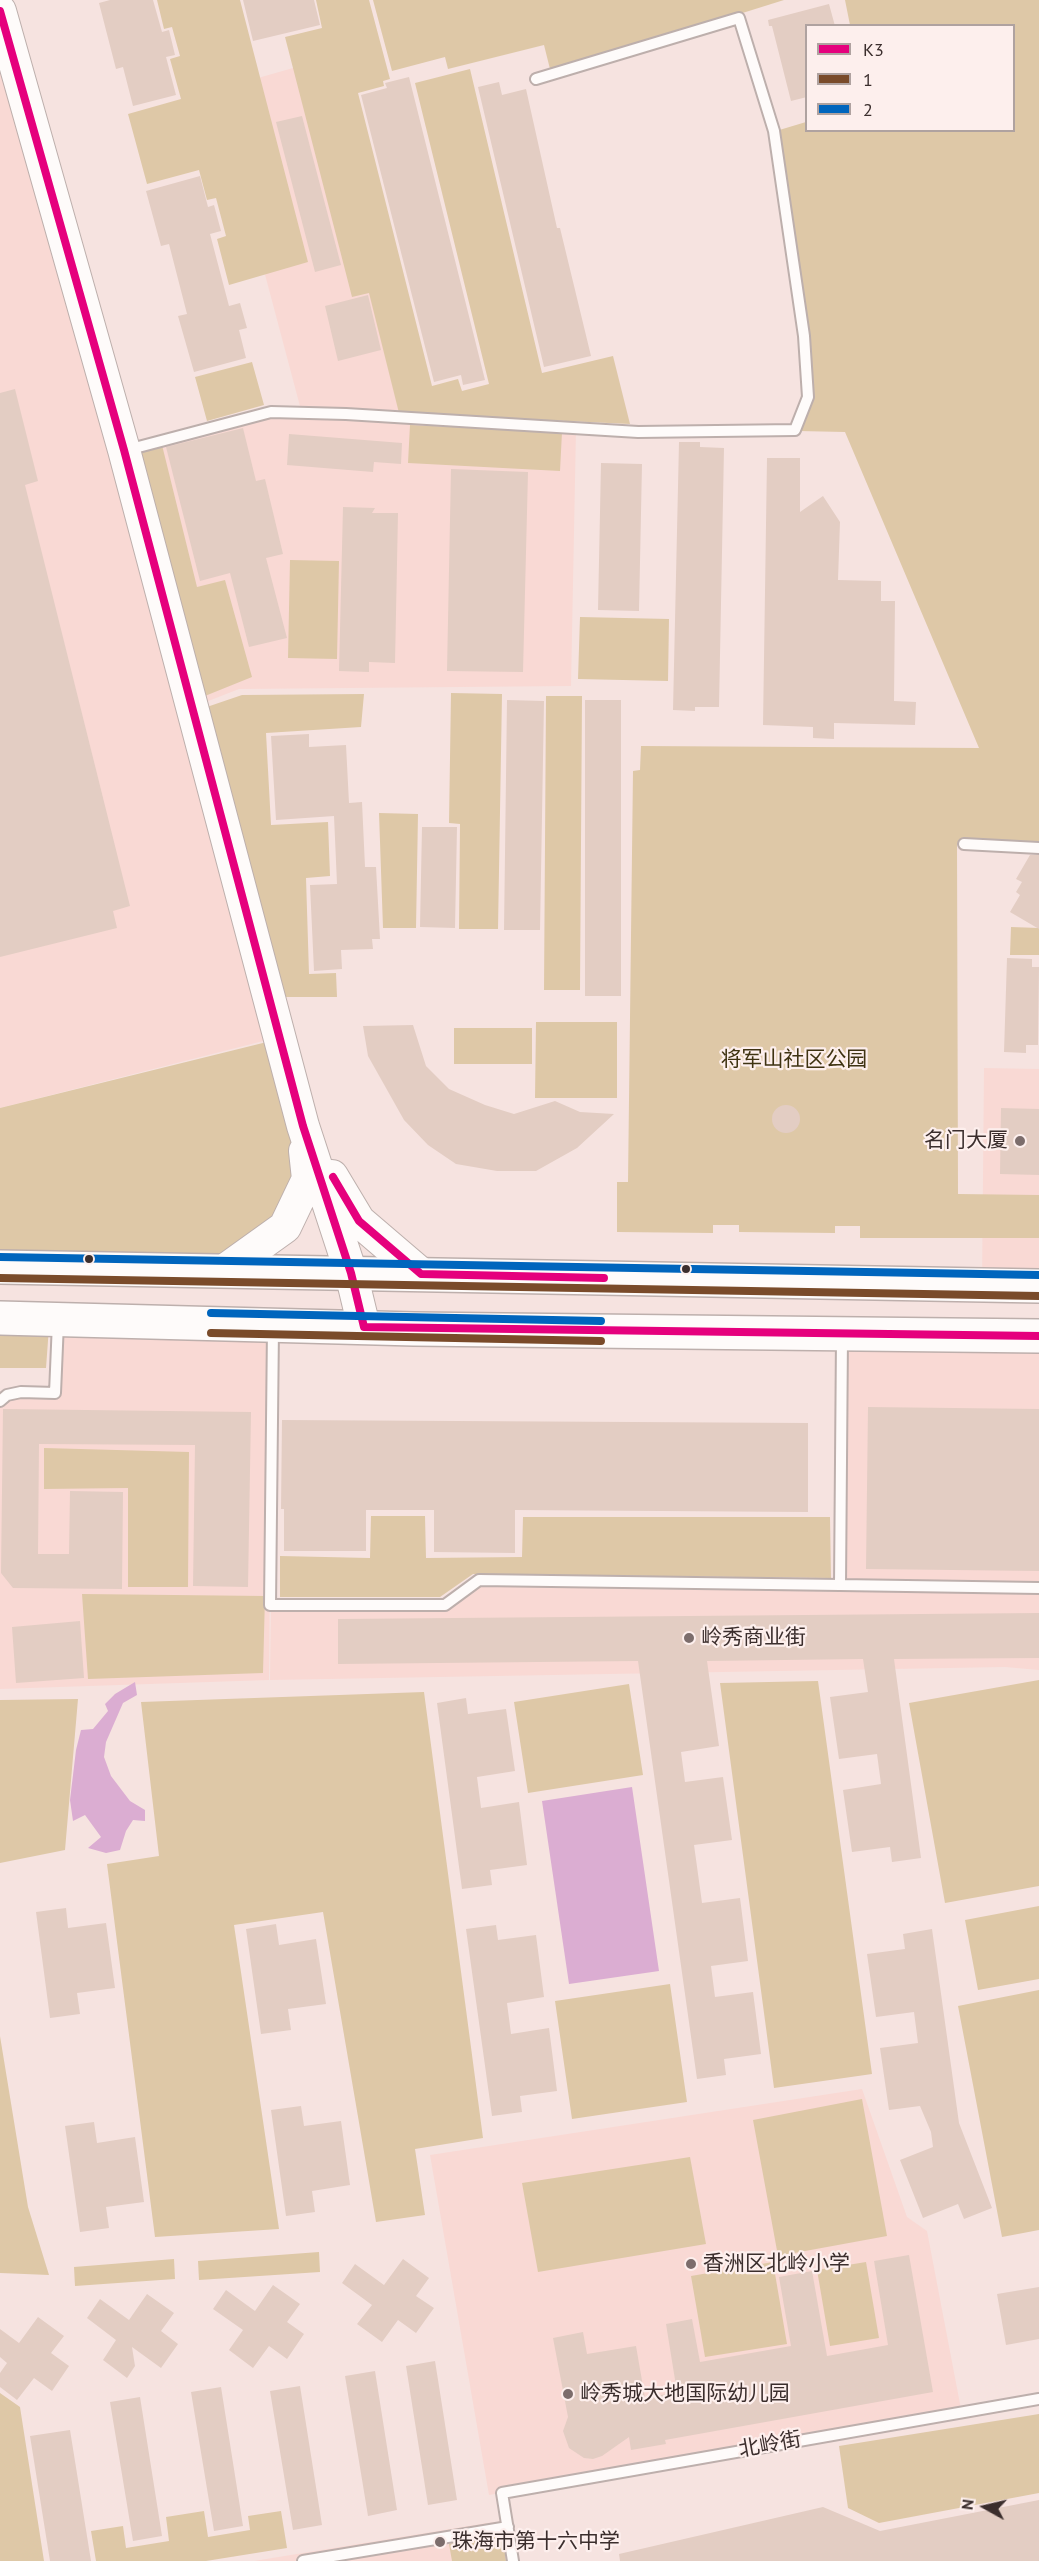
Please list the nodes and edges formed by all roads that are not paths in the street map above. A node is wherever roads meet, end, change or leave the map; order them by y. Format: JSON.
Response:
{"nodes":[{"id":1,"x":0,"y":11,"type":"edge"},
{"id":2,"x":536,"y":79,"type":"dead end"},
{"id":3,"x":124,"y":450,"type":"junction"},
{"id":4,"x":964,"y":844,"type":"dead end"},
{"id":5,"x":1039,"y":848,"type":"edge"},
{"id":6,"x":303,"y":1126,"type":"junction"},
{"id":7,"x":0,"y":1267,"type":"edge"},
{"id":8,"x":225,"y":1270,"type":"junction"},
{"id":9,"x":351,"y":1273,"type":"junction"},
{"id":10,"x":421,"y":1274,"type":"junction"},
{"id":11,"x":1039,"y":1286,"type":"edge"},
{"id":12,"x":0,"y":1318,"type":"edge"},
{"id":13,"x":58,"y":1320,"type":"junction"},
{"id":14,"x":273,"y":1325,"type":"junction"},
{"id":15,"x":364,"y":1327,"type":"junction"},
{"id":16,"x":842,"y":1333,"type":"junction"},
{"id":17,"x":1039,"y":1336,"type":"edge"},
{"id":18,"x":0,"y":1401,"type":"edge"},
{"id":19,"x":840,"y":1584,"type":"junction"},
{"id":20,"x":1039,"y":1588,"type":"edge"},
{"id":21,"x":1039,"y":2399,"type":"edge"},
{"id":22,"x":508,"y":2527,"type":"junction"},
{"id":23,"x":303,"y":2561,"type":"edge"},
{"id":24,"x":513,"y":2561,"type":"edge"}],
"edges":[{"from":1,"to":3,"type":"main road"},
{"from":2,"to":3,"type":"lane"},
{"from":3,"to":6,"type":"main road"},
{"from":4,"to":5,"type":"lane"},
{"from":6,"to":8,"type":"main road"},
{"from":6,"to":9,"type":"main road"},
{"from":6,"to":10,"type":"main road"},
{"from":7,"to":8,"type":"main road"},
{"from":8,"to":9,"type":"main road"},
{"from":9,"to":10,"type":"main road"},
{"from":9,"to":15,"type":"main road"},
{"from":10,"to":11,"type":"main road"},
{"from":12,"to":13,"type":"main road"},
{"from":13,"to":14,"type":"main road"},
{"from":13,"to":18,"type":"lane"},
{"from":14,"to":15,"type":"main road"},
{"from":14,"to":19,"type":"lane"},
{"from":15,"to":16,"type":"main road"},
{"from":16,"to":17,"type":"main road"},
{"from":16,"to":19,"type":"lane"},
{"from":19,"to":20,"type":"lane"},
{"from":21,"to":22,"type":"lane","name":"北岭街"},
{"from":22,"to":23,"type":"lane"},
{"from":22,"to":24,"type":"lane"}]}
